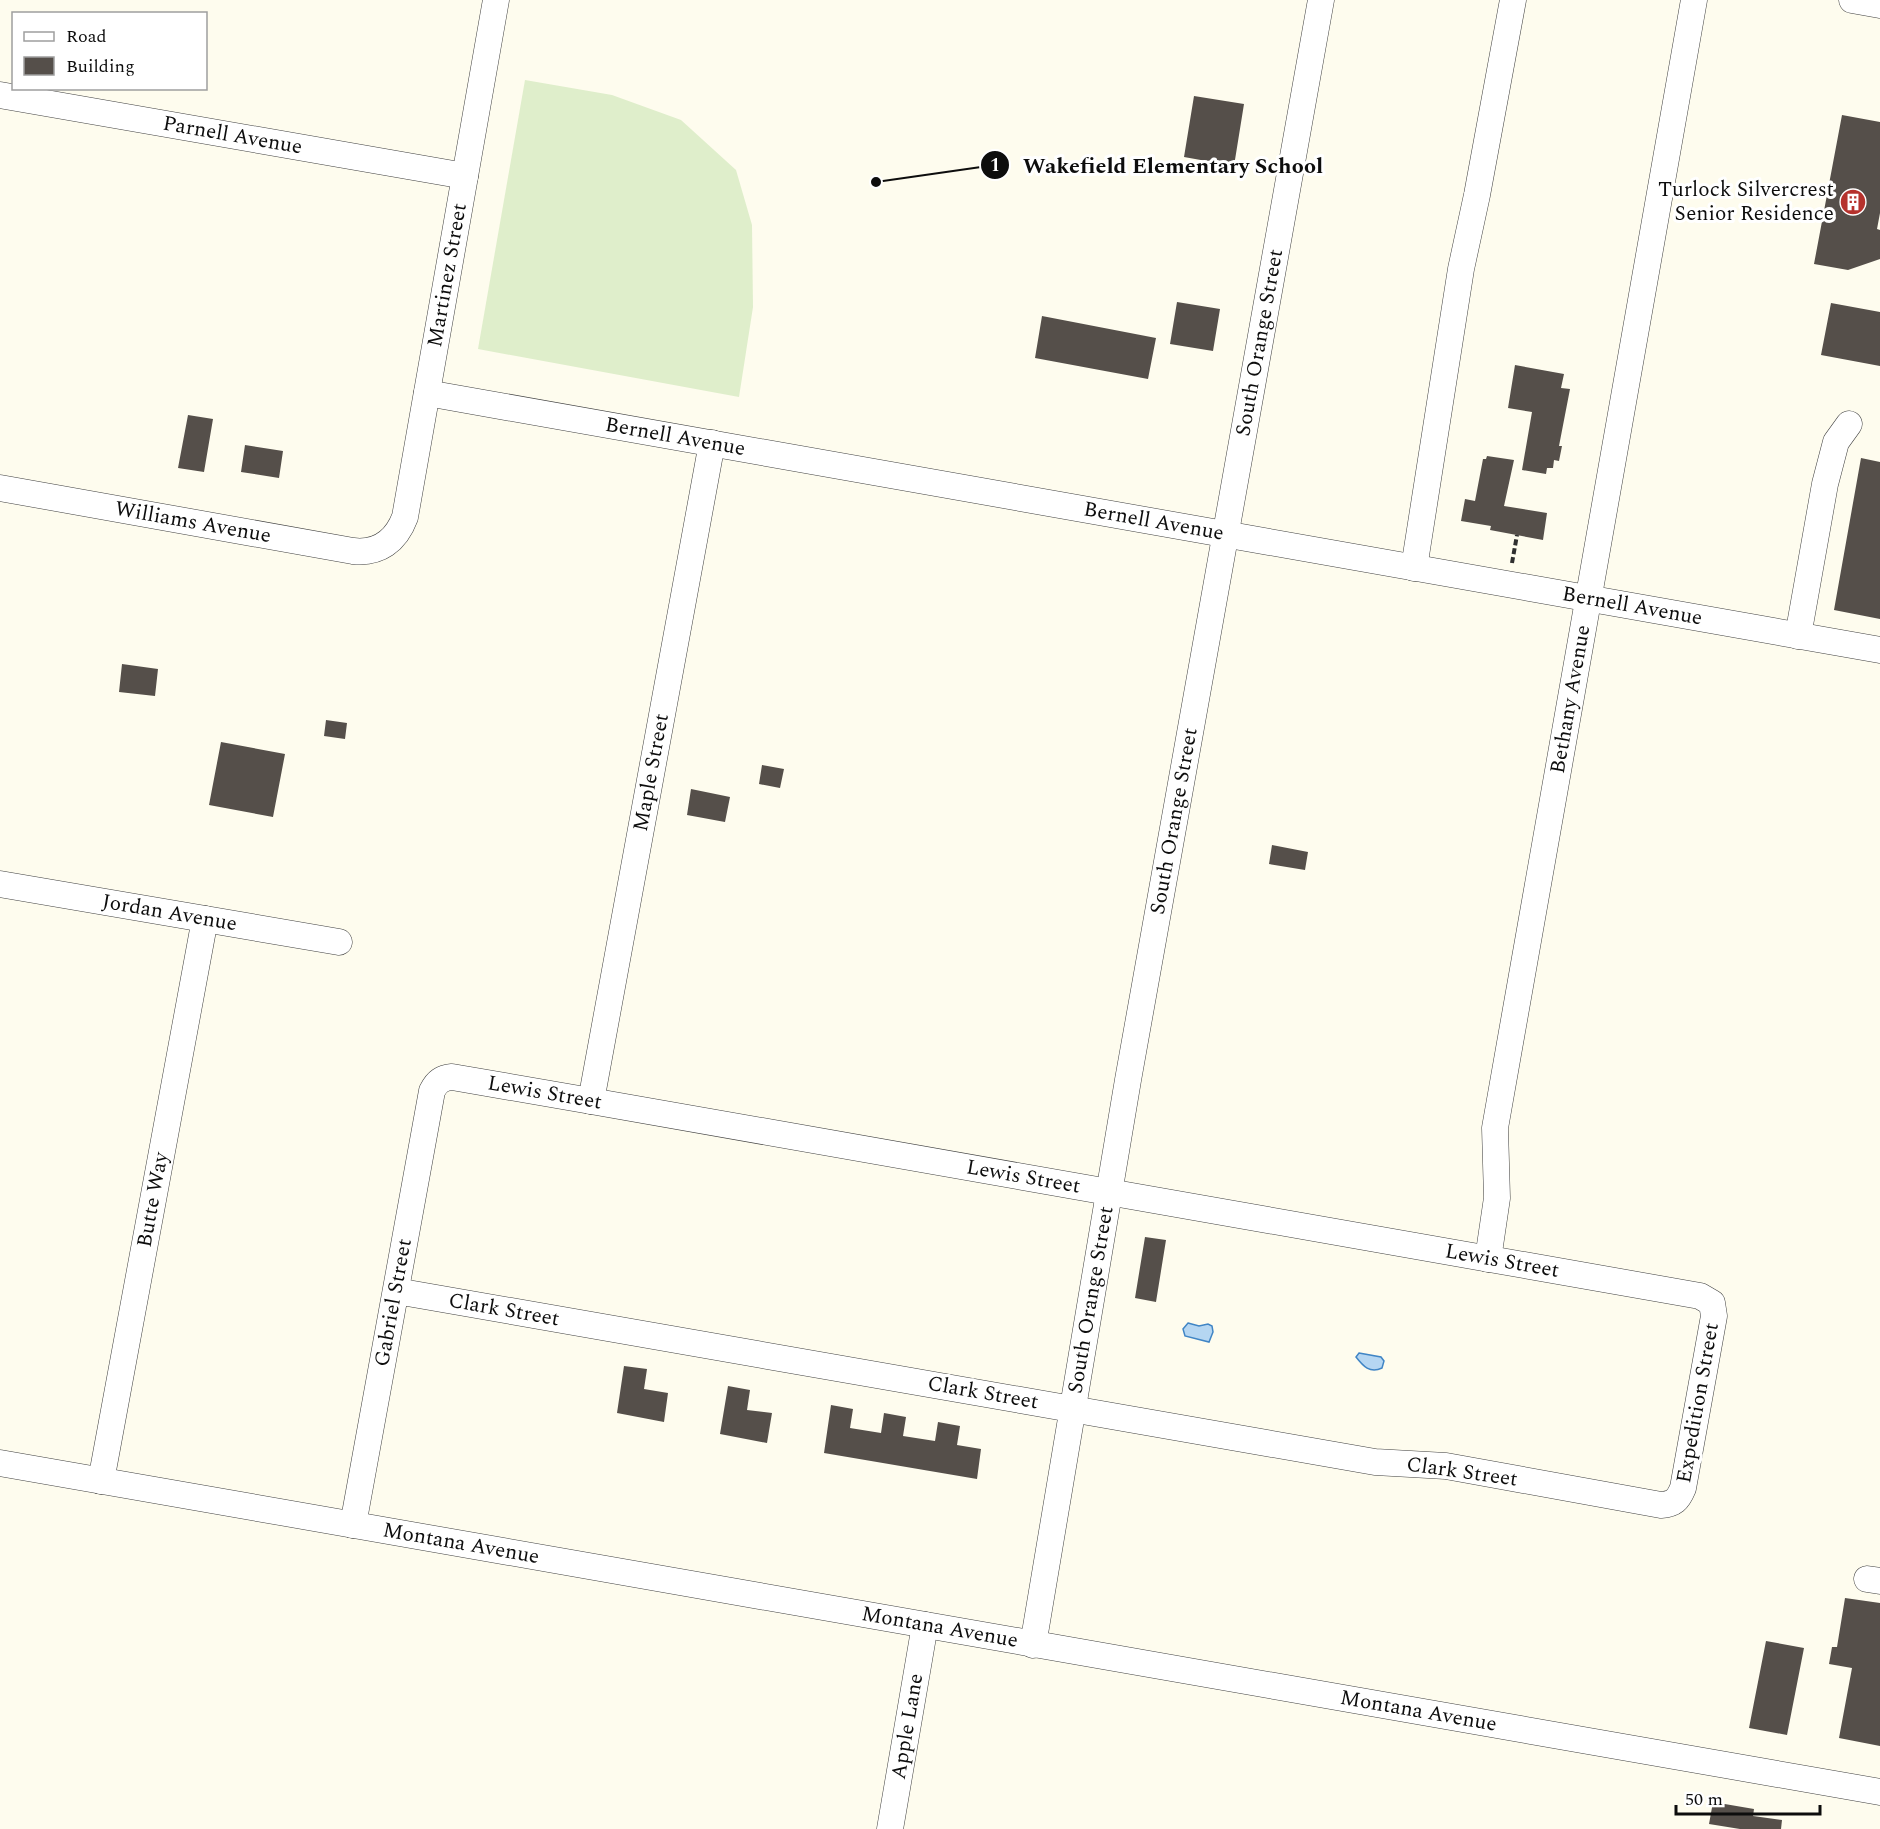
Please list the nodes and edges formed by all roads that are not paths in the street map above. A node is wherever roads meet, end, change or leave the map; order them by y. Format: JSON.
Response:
{"nodes":[{"id":1,"x":496,"y":0,"type":"edge"},
{"id":2,"x":1321,"y":0,"type":"edge"},
{"id":3,"x":1513,"y":0,"type":"edge"},
{"id":4,"x":1694,"y":0,"type":"edge"},
{"id":5,"x":1852,"y":0,"type":"edge"},
{"id":6,"x":1880,"y":5,"type":"edge"},
{"id":7,"x":0,"y":95,"type":"edge"},
{"id":8,"x":465,"y":176,"type":"junction"},
{"id":9,"x":427,"y":393,"type":"junction"},
{"id":10,"x":1849,"y":424,"type":"dead end"},
{"id":11,"x":712,"y":443,"type":"junction"},
{"id":12,"x":0,"y":488,"type":"edge"},
{"id":13,"x":1225,"y":534,"type":"junction"},
{"id":14,"x":387,"y":545,"type":"joint"},
{"id":15,"x":1414,"y":568,"type":"junction"},
{"id":16,"x":1587,"y":598,"type":"junction"},
{"id":17,"x":1798,"y":636,"type":"junction"},
{"id":18,"x":1880,"y":650,"type":"edge"},
{"id":19,"x":0,"y":884,"type":"edge"},
{"id":20,"x":205,"y":919,"type":"junction"},
{"id":21,"x":339,"y":942,"type":"dead end"},
{"id":22,"x":440,"y":1080,"type":"joint"},
{"id":23,"x":591,"y":1101,"type":"junction"},
{"id":24,"x":1109,"y":1192,"type":"junction"},
{"id":25,"x":1488,"y":1259,"type":"junction"},
{"id":26,"x":396,"y":1291,"type":"junction"},
{"id":27,"x":1712,"y":1303,"type":"joint"},
{"id":28,"x":1074,"y":1409,"type":"junction"},
{"id":29,"x":0,"y":1463,"type":"edge"},
{"id":30,"x":102,"y":1481,"type":"junction"},
{"id":31,"x":1676,"y":1501,"type":"joint"},
{"id":32,"x":353,"y":1526,"type":"junction"},
{"id":33,"x":925,"y":1625,"type":"junction"},
{"id":34,"x":1033,"y":1645,"type":"junction"},
{"id":35,"x":1880,"y":1792,"type":"edge"},
{"id":36,"x":890,"y":1829,"type":"edge"}],
"edges":[{"from":1,"to":8,"type":"street","name":"Martinez Street"},
{"from":2,"to":13,"type":"street","name":"South Orange Street"},
{"from":3,"to":15,"type":"street"},
{"from":4,"to":16,"type":"street","name":"Bethany Avenue"},
{"from":5,"to":6,"type":"street"},
{"from":7,"to":8,"type":"street","name":"Parnell Avenue"},
{"from":8,"to":9,"type":"street","name":"Martinez Street"},
{"from":9,"to":11,"type":"street","name":"Bernell Avenue"},
{"from":9,"to":14,"type":"street","name":"Martinez Street"},
{"from":10,"to":17,"type":"street"},
{"from":11,"to":13,"type":"street","name":"Bernell Avenue"},
{"from":11,"to":23,"type":"street","name":"Maple Street"},
{"from":12,"to":14,"type":"street","name":"Williams Avenue"},
{"from":13,"to":15,"type":"street","name":"Bernell Avenue"},
{"from":13,"to":24,"type":"street","name":"South Orange Street"},
{"from":15,"to":16,"type":"street","name":"Bernell Avenue"},
{"from":16,"to":17,"type":"street","name":"Bernell Avenue"},
{"from":16,"to":25,"type":"street","name":"Bethany Avenue"},
{"from":17,"to":18,"type":"street","name":"Bernell Avenue"},
{"from":19,"to":20,"type":"street","name":"Jordan Avenue"},
{"from":20,"to":21,"type":"street","name":"Jordan Avenue"},
{"from":20,"to":30,"type":"street","name":"Butte Way"},
{"from":22,"to":23,"type":"street","name":"Lewis Street"},
{"from":22,"to":26,"type":"street","name":"Gabriel Street"},
{"from":23,"to":24,"type":"street","name":"Lewis Street"},
{"from":24,"to":25,"type":"street","name":"Lewis Street"},
{"from":24,"to":28,"type":"street","name":"South Orange Street"},
{"from":25,"to":27,"type":"street","name":"Lewis Street"},
{"from":26,"to":28,"type":"street","name":"Clark Street"},
{"from":26,"to":32,"type":"street","name":"Gabriel Street"},
{"from":27,"to":31,"type":"street","name":"Expedition Street"},
{"from":28,"to":31,"type":"street","name":"Clark Street"},
{"from":28,"to":34,"type":"street","name":"South Orange Street"},
{"from":29,"to":30,"type":"street","name":"Montana Avenue"},
{"from":30,"to":32,"type":"street","name":"Montana Avenue"},
{"from":32,"to":33,"type":"street","name":"Montana Avenue"},
{"from":33,"to":34,"type":"street","name":"Montana Avenue"},
{"from":33,"to":36,"type":"street","name":"Apple Lane"},
{"from":34,"to":35,"type":"street","name":"Montana Avenue"}]}
